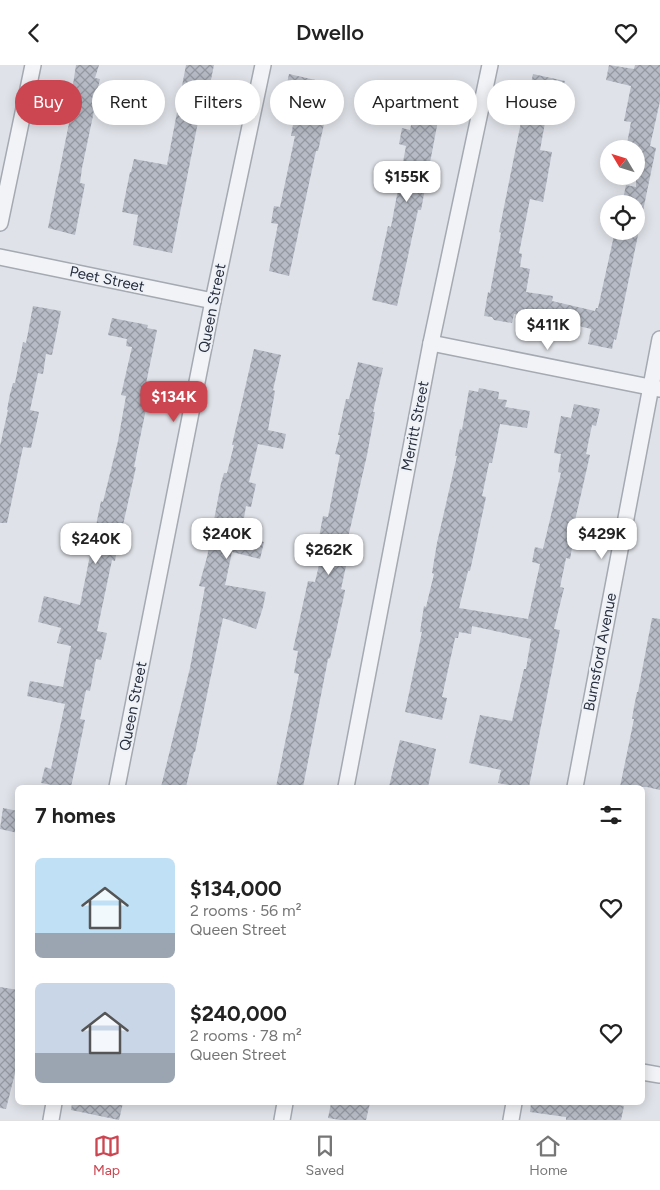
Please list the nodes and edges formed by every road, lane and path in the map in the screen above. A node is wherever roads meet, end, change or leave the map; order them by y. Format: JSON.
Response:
{"nodes":[{"id":1,"x":33,"y":65,"type":"edge"},
{"id":2,"x":262,"y":65,"type":"edge"},
{"id":3,"x":490,"y":65,"type":"edge"},
{"id":4,"x":0,"y":223,"type":"edge"},
{"id":5,"x":0,"y":257,"type":"edge"},
{"id":6,"x":213,"y":301,"type":"junction"},
{"id":7,"x":660,"y":339,"type":"edge"},
{"id":8,"x":431,"y":343,"type":"junction"},
{"id":9,"x":655,"y":388,"type":"edge"},
{"id":10,"x":117,"y":785,"type":"edge"},
{"id":11,"x":346,"y":785,"type":"edge"},
{"id":12,"x":574,"y":785,"type":"edge"},
{"id":13,"x":645,"y":1072,"type":"edge"},
{"id":14,"x":660,"y":1075,"type":"edge"},
{"id":15,"x":54,"y":1105,"type":"edge"},
{"id":16,"x":286,"y":1105,"type":"edge"},
{"id":17,"x":514,"y":1105,"type":"edge"},
{"id":18,"x":51,"y":1120,"type":"edge"},
{"id":19,"x":282,"y":1120,"type":"edge"},
{"id":20,"x":511,"y":1120,"type":"edge"}],
"edges":[{"from":1,"to":4,"type":"street"},
{"from":2,"to":6,"type":"street","name":"Queen Street"},
{"from":3,"to":8,"type":"street","name":"Merritt Street"},
{"from":5,"to":6,"type":"street","name":"Peet Street"},
{"from":6,"to":10,"type":"street","name":"Queen Street"},
{"from":7,"to":9,"type":"street","name":"Burnsford Avenue"},
{"from":8,"to":9,"type":"street"},
{"from":8,"to":11,"type":"street","name":"Merritt Street"},
{"from":9,"to":12,"type":"street","name":"Burnsford Avenue"},
{"from":13,"to":14,"type":"street"},
{"from":15,"to":18,"type":"street"},
{"from":16,"to":19,"type":"street"},
{"from":17,"to":20,"type":"street"}]}
